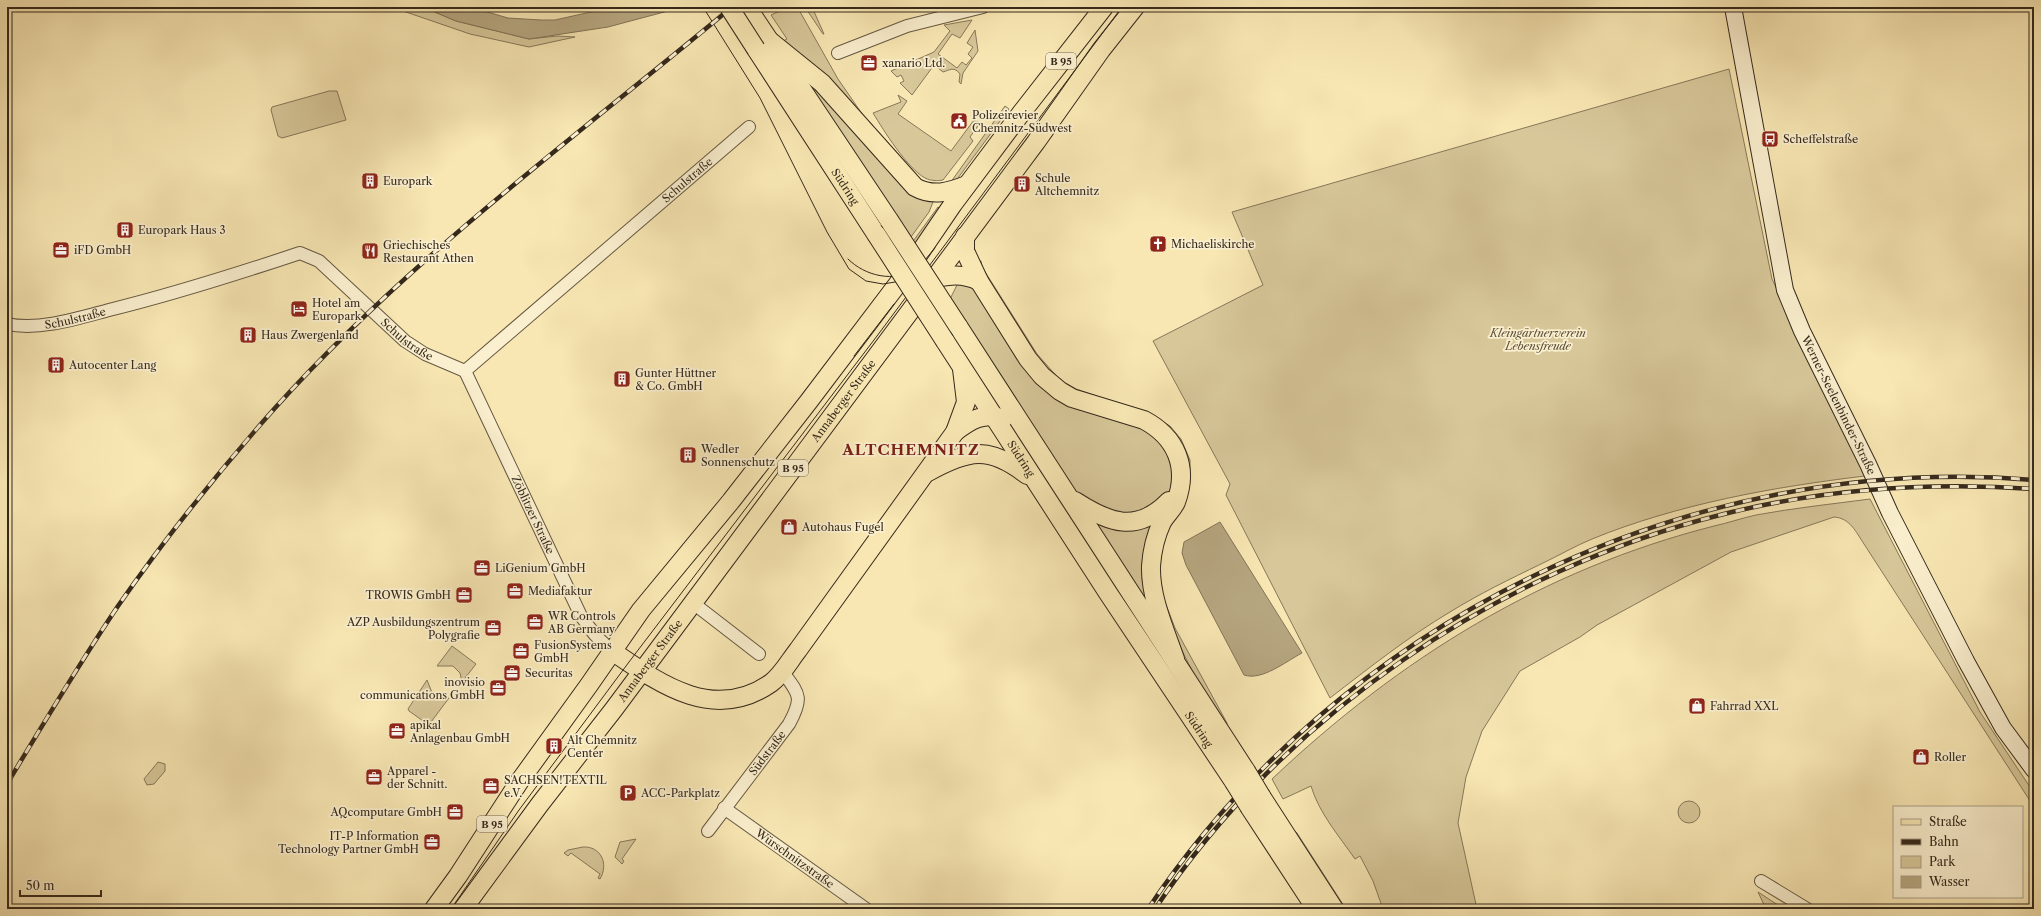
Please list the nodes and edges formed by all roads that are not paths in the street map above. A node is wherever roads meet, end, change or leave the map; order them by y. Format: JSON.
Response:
{"nodes":[{"id":1,"x":729,"y":7,"type":"edge"},
{"id":2,"x":747,"y":7,"type":"edge"},
{"id":3,"x":983,"y":7,"type":"edge"},
{"id":4,"x":1135,"y":7,"type":"edge"},
{"id":5,"x":1733,"y":7,"type":"edge"},
{"id":6,"x":1100,"y":8,"type":"edge"},
{"id":7,"x":763,"y":45,"type":"junction"},
{"id":8,"x":838,"y":53,"type":"dead end"},
{"id":9,"x":749,"y":127,"type":"dead end"},
{"id":10,"x":967,"y":185,"type":"junction"},
{"id":11,"x":965,"y":236,"type":"junction"},
{"id":12,"x":932,"y":280,"type":"junction"},
{"id":13,"x":979,"y":281,"type":"junction"},
{"id":14,"x":7,"y":324,"type":"edge"},
{"id":15,"x":962,"y":369,"type":"junction"},
{"id":16,"x":466,"y":371,"type":"junction"},
{"id":17,"x":994,"y":416,"type":"junction"},
{"id":18,"x":954,"y":432,"type":"junction"},
{"id":19,"x":1037,"y":448,"type":"junction"},
{"id":20,"x":924,"y":475,"type":"junction"},
{"id":21,"x":1036,"y":482,"type":"junction"},
{"id":22,"x":1179,"y":487,"type":"junction"},
{"id":23,"x":1070,"y":498,"type":"junction"},
{"id":24,"x":693,"y":603,"type":"junction"},
{"id":25,"x":612,"y":651,"type":"junction"},
{"id":26,"x":759,"y":654,"type":"dead end"},
{"id":27,"x":1175,"y":659,"type":"junction"},
{"id":28,"x":782,"y":670,"type":"junction"},
{"id":29,"x":642,"y":671,"type":"junction"},
{"id":30,"x":2034,"y":770,"type":"edge"},
{"id":31,"x":1240,"y":777,"type":"junction"},
{"id":32,"x":1256,"y":802,"type":"junction"},
{"id":33,"x":724,"y":808,"type":"junction"},
{"id":34,"x":708,"y":830,"type":"dead end"},
{"id":35,"x":1761,"y":881,"type":"dead end"},
{"id":36,"x":434,"y":909,"type":"edge"},
{"id":37,"x":463,"y":909,"type":"edge"},
{"id":38,"x":866,"y":909,"type":"edge"},
{"id":39,"x":1316,"y":909,"type":"edge"},
{"id":40,"x":1334,"y":909,"type":"edge"},
{"id":41,"x":1807,"y":909,"type":"edge"}],
"edges":[{"from":1,"to":7,"type":"main road","name":"Südring","bridge":true},
{"from":2,"to":7,"type":"main road","name":"Südring"},
{"from":3,"to":8,"type":"street"},
{"from":4,"to":11,"type":"main road","name":"Annaberger Straße","number":"B 95"},
{"from":5,"to":30,"type":"main road","name":"Werner-Seelenbinder-Straße"},
{"from":6,"to":10,"type":"main road","number":"B 95"},
{"from":7,"to":10,"type":"main road"},
{"from":7,"to":15,"type":"main road","name":"Südring","bridge":true},
{"from":7,"to":19,"type":"main road","name":"Südring","bridge":true},
{"from":9,"to":16,"type":"street","name":"Schulstraße"},
{"from":10,"to":25,"type":"main road","number":"B 95"},
{"from":11,"to":12,"type":"main road","name":"Annaberger Straße","number":"B 95"},
{"from":11,"to":13,"type":"main road"},
{"from":12,"to":13,"type":"main road"},
{"from":12,"to":24,"type":"main road","name":"Annaberger Straße","number":"B 95"},
{"from":13,"to":22,"type":"main road"},
{"from":14,"to":16,"type":"street","name":"Schulstraße"},
{"from":15,"to":17,"type":"main road","name":"Südring"},
{"from":15,"to":18,"type":"main road"},
{"from":16,"to":25,"type":"street","name":"Zöblitzer Straße"},
{"from":17,"to":18,"type":"main road"},
{"from":17,"to":19,"type":"main road"},
{"from":17,"to":21,"type":"main road","name":"Südring"},
{"from":18,"to":20,"type":"main road"},
{"from":19,"to":23,"type":"main road","name":"Südring"},
{"from":20,"to":21,"type":"main road"},
{"from":20,"to":28,"type":"main road"},
{"from":21,"to":31,"type":"main road","name":"Südring"},
{"from":22,"to":23,"type":"main road"},
{"from":22,"to":27,"type":"main road"},
{"from":23,"to":27,"type":"main road","name":"Südring"},
{"from":24,"to":26,"type":"street"},
{"from":24,"to":29,"type":"main road","name":"Annaberger Straße","number":"B 95"},
{"from":25,"to":29,"type":"main road"},
{"from":25,"to":36,"type":"main road","number":"B 95"},
{"from":27,"to":31,"type":"main road","name":"Südring"},
{"from":28,"to":29,"type":"main road"},
{"from":28,"to":33,"type":"street","name":"Südstraße"},
{"from":29,"to":37,"type":"main road","name":"Annaberger Straße","number":"B 95"},
{"from":31,"to":32,"type":"main road","name":"Südring","bridge":true},
{"from":32,"to":39,"type":"main road","name":"Südring"},
{"from":32,"to":40,"type":"main road","name":"Südring"},
{"from":33,"to":34,"type":"street","name":"Südstraße"},
{"from":33,"to":38,"type":"street","name":"Würschnitzstraße"},
{"from":35,"to":41,"type":"street"}]}
